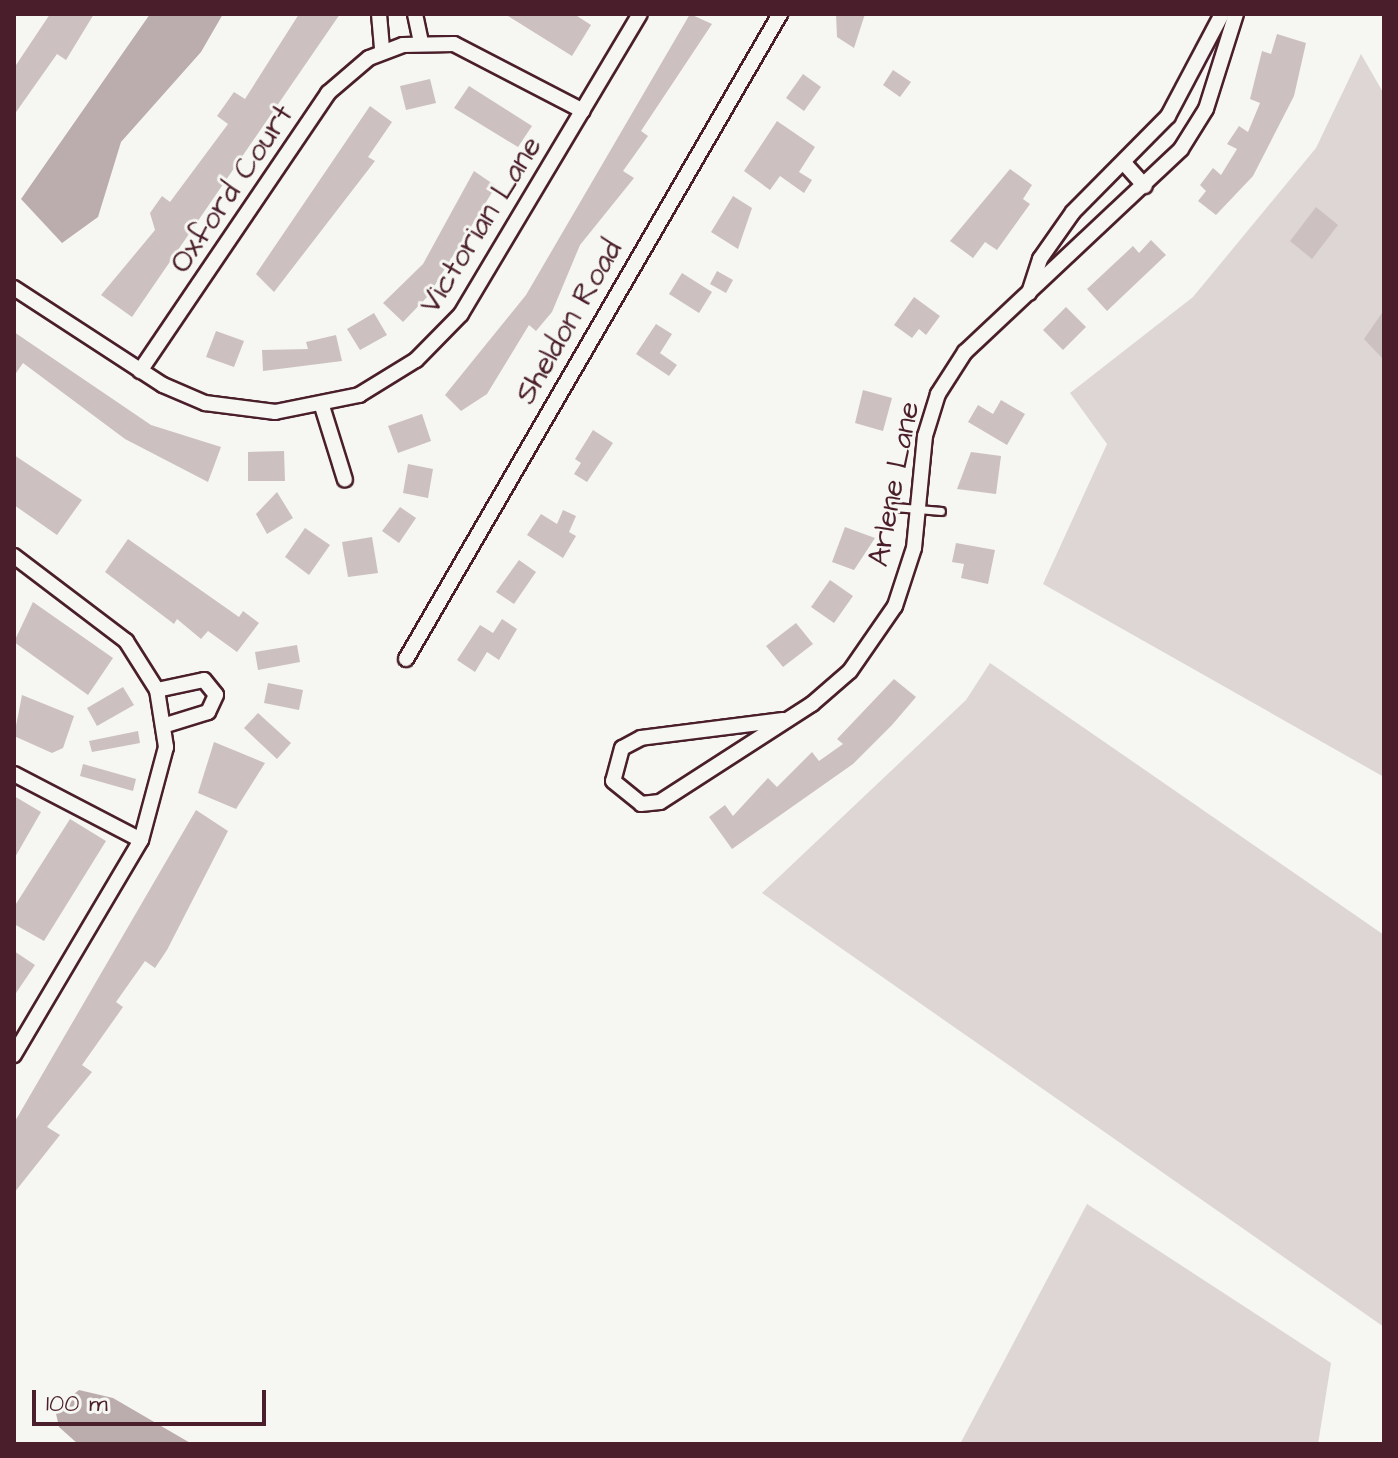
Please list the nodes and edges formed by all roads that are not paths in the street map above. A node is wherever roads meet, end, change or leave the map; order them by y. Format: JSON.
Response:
{"nodes":[{"id":1,"x":379,"y":14,"type":"edge"},
{"id":2,"x":415,"y":14,"type":"edge"},
{"id":3,"x":640,"y":14,"type":"edge"},
{"id":4,"x":780,"y":14,"type":"edge"},
{"id":5,"x":1222,"y":14,"type":"edge"},
{"id":6,"x":1236,"y":14,"type":"edge"},
{"id":7,"x":421,"y":42,"type":"junction"},
{"id":8,"x":382,"y":52,"type":"junction"},
{"id":9,"x":583,"y":111,"type":"junction"},
{"id":10,"x":1124,"y":163,"type":"junction"},
{"id":11,"x":1145,"y":186,"type":"junction"},
{"id":12,"x":14,"y":288,"type":"edge"},
{"id":13,"x":1029,"y":293,"type":"junction"},
{"id":14,"x":140,"y":371,"type":"junction"},
{"id":15,"x":322,"y":406,"type":"junction"},
{"id":16,"x":345,"y":480,"type":"dead end"},
{"id":17,"x":895,"y":507,"type":"dead end"},
{"id":18,"x":918,"y":509,"type":"junction"},
{"id":19,"x":941,"y":511,"type":"dead end"},
{"id":20,"x":14,"y":556,"type":"edge"},
{"id":21,"x":406,"y":659,"type":"dead end"},
{"id":22,"x":157,"y":690,"type":"junction"},
{"id":23,"x":783,"y":720,"type":"junction"},
{"id":24,"x":166,"y":725,"type":"junction"},
{"id":25,"x":14,"y":774,"type":"edge"},
{"id":26,"x":141,"y":840,"type":"junction"},
{"id":27,"x":14,"y":1055,"type":"edge"}],
"edges":[{"from":1,"to":8,"type":"street"},
{"from":2,"to":7,"type":"street"},
{"from":3,"to":9,"type":"street","name":"Victorian Lane"},
{"from":4,"to":21,"type":"street","name":"Sheldon Road"},
{"from":5,"to":10,"type":"street","name":"Arlene Lane"},
{"from":6,"to":11,"type":"street","name":"Arlene Lane"},
{"from":7,"to":8,"type":"street","name":"Oxford Court"},
{"from":7,"to":9,"type":"street","name":"Oxford Court"},
{"from":8,"to":14,"type":"street","name":"Oxford Court"},
{"from":9,"to":15,"type":"street","name":"Victorian Lane"},
{"from":10,"to":11,"type":"street"},
{"from":10,"to":13,"type":"street","name":"Arlene Lane"},
{"from":11,"to":13,"type":"street","name":"Arlene Lane"},
{"from":12,"to":14,"type":"street","name":"Victorian Lane"},
{"from":13,"to":18,"type":"street","name":"Arlene Lane"},
{"from":14,"to":15,"type":"street","name":"Victorian Lane"},
{"from":15,"to":16,"type":"street"},
{"from":17,"to":18,"type":"lane"},
{"from":18,"to":19,"type":"lane"},
{"from":18,"to":23,"type":"street","name":"Arlene Lane"},
{"from":20,"to":22,"type":"street"},
{"from":22,"to":24,"type":"street"},
{"from":22,"to":24,"type":"street"},
{"from":23,"to":23,"type":"street","name":"Arlene Lane"},
{"from":24,"to":26,"type":"street"},
{"from":25,"to":26,"type":"street"},
{"from":26,"to":27,"type":"street"}]}
